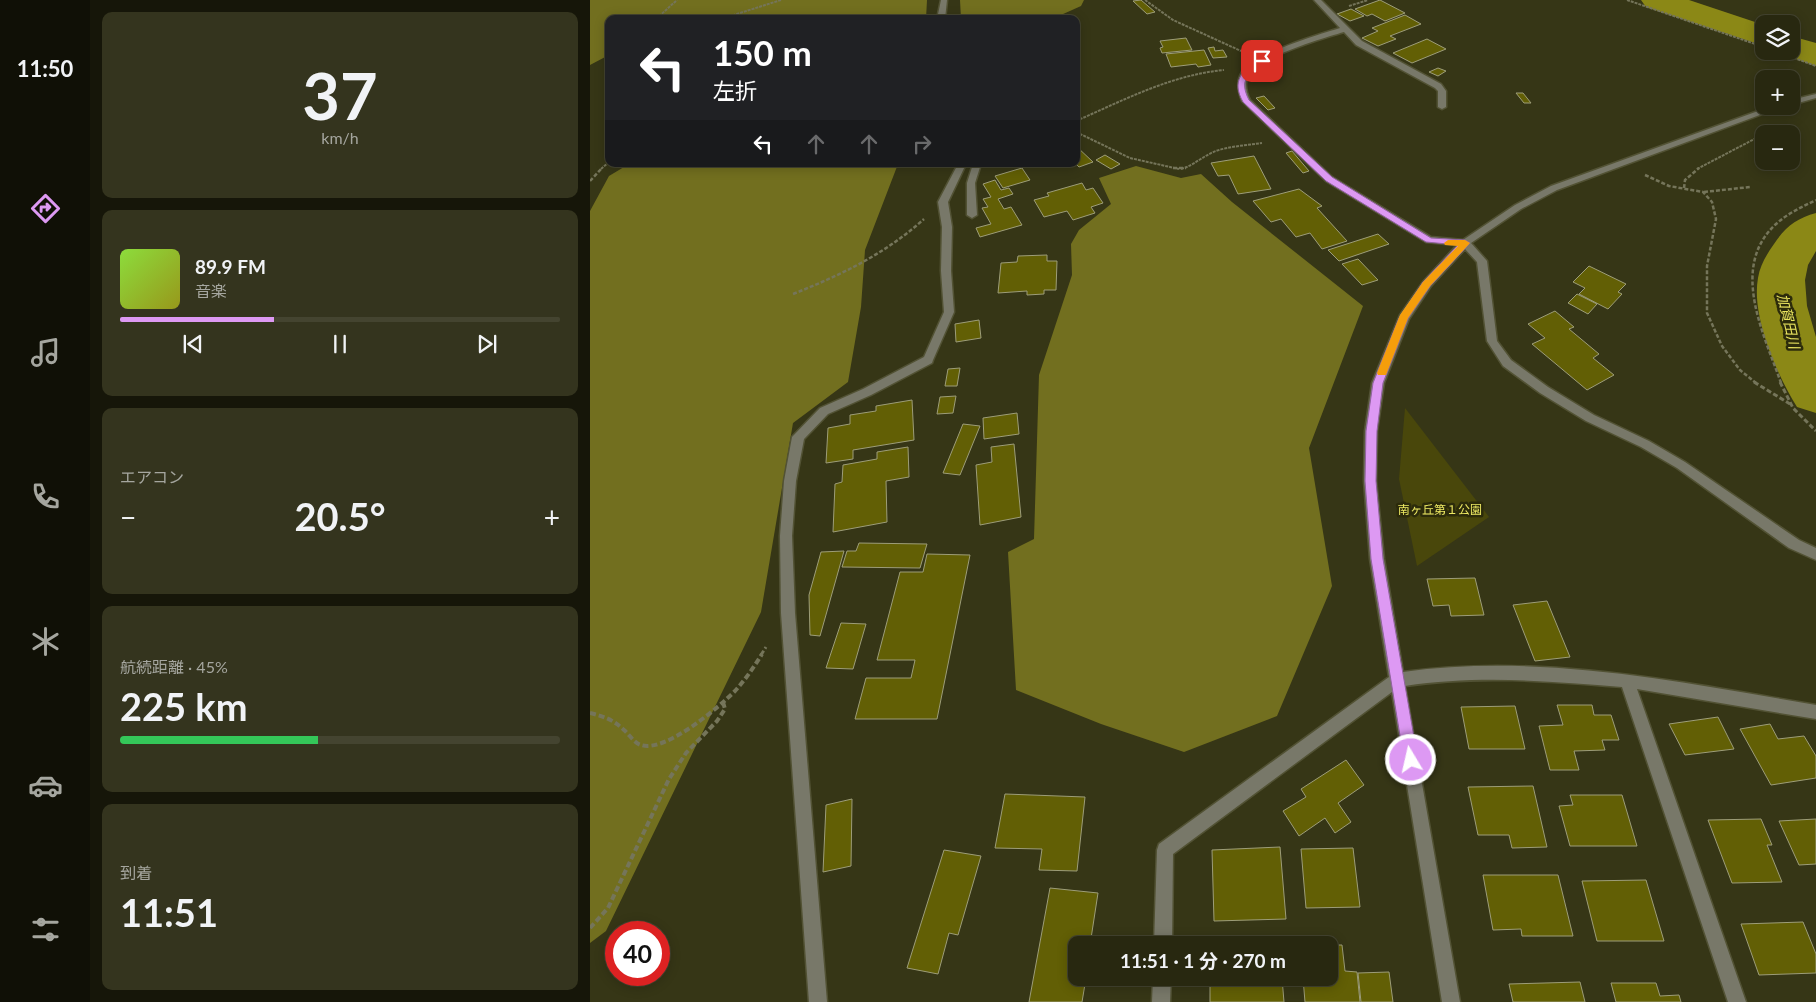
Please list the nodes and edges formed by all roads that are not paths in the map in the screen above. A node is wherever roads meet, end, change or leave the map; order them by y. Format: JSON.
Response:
{"nodes":[{"id":1,"x":944,"y":0,"type":"edge"},
{"id":2,"x":1317,"y":0,"type":"edge"},
{"id":3,"x":942,"y":15,"type":"edge"},
{"id":4,"x":1345,"y":29,"type":"junction"},
{"id":5,"x":1816,"y":96,"type":"edge"},
{"id":6,"x":1800,"y":100,"type":"edge"},
{"id":7,"x":1442,"y":107,"type":"dead end"},
{"id":8,"x":1755,"y":115,"type":"edge"},
{"id":9,"x":960,"y":167,"type":"edge"},
{"id":10,"x":976,"y":167,"type":"edge"},
{"id":11,"x":972,"y":214,"type":"dead end"},
{"id":12,"x":1465,"y":243,"type":"junction"},
{"id":13,"x":1816,"y":554,"type":"edge"},
{"id":14,"x":1398,"y":680,"type":"junction"},
{"id":15,"x":1627,"y":680,"type":"junction"},
{"id":16,"x":1816,"y":712,"type":"edge"},
{"id":17,"x":1163,"y":936,"type":"edge"},
{"id":18,"x":1162,"y":986,"type":"edge"},
{"id":19,"x":818,"y":1002,"type":"edge"},
{"id":20,"x":1161,"y":1002,"type":"edge"},
{"id":21,"x":1451,"y":1002,"type":"edge"},
{"id":22,"x":1737,"y":1002,"type":"edge"}],
"edges":[{"from":1,"to":3,"type":"street"},
{"from":2,"to":4,"type":"street"},
{"from":4,"to":7,"type":"street"},
{"from":4,"to":12,"type":"street"},
{"from":5,"to":6,"type":"street"},
{"from":8,"to":12,"type":"street"},
{"from":9,"to":19,"type":"street"},
{"from":10,"to":11,"type":"street"},
{"from":12,"to":13,"type":"street"},
{"from":12,"to":14,"type":"street"},
{"from":14,"to":15,"type":"street"},
{"from":14,"to":17,"type":"street"},
{"from":14,"to":21,"type":"street"},
{"from":15,"to":16,"type":"street"},
{"from":15,"to":22,"type":"street"},
{"from":18,"to":20,"type":"street"}]}
